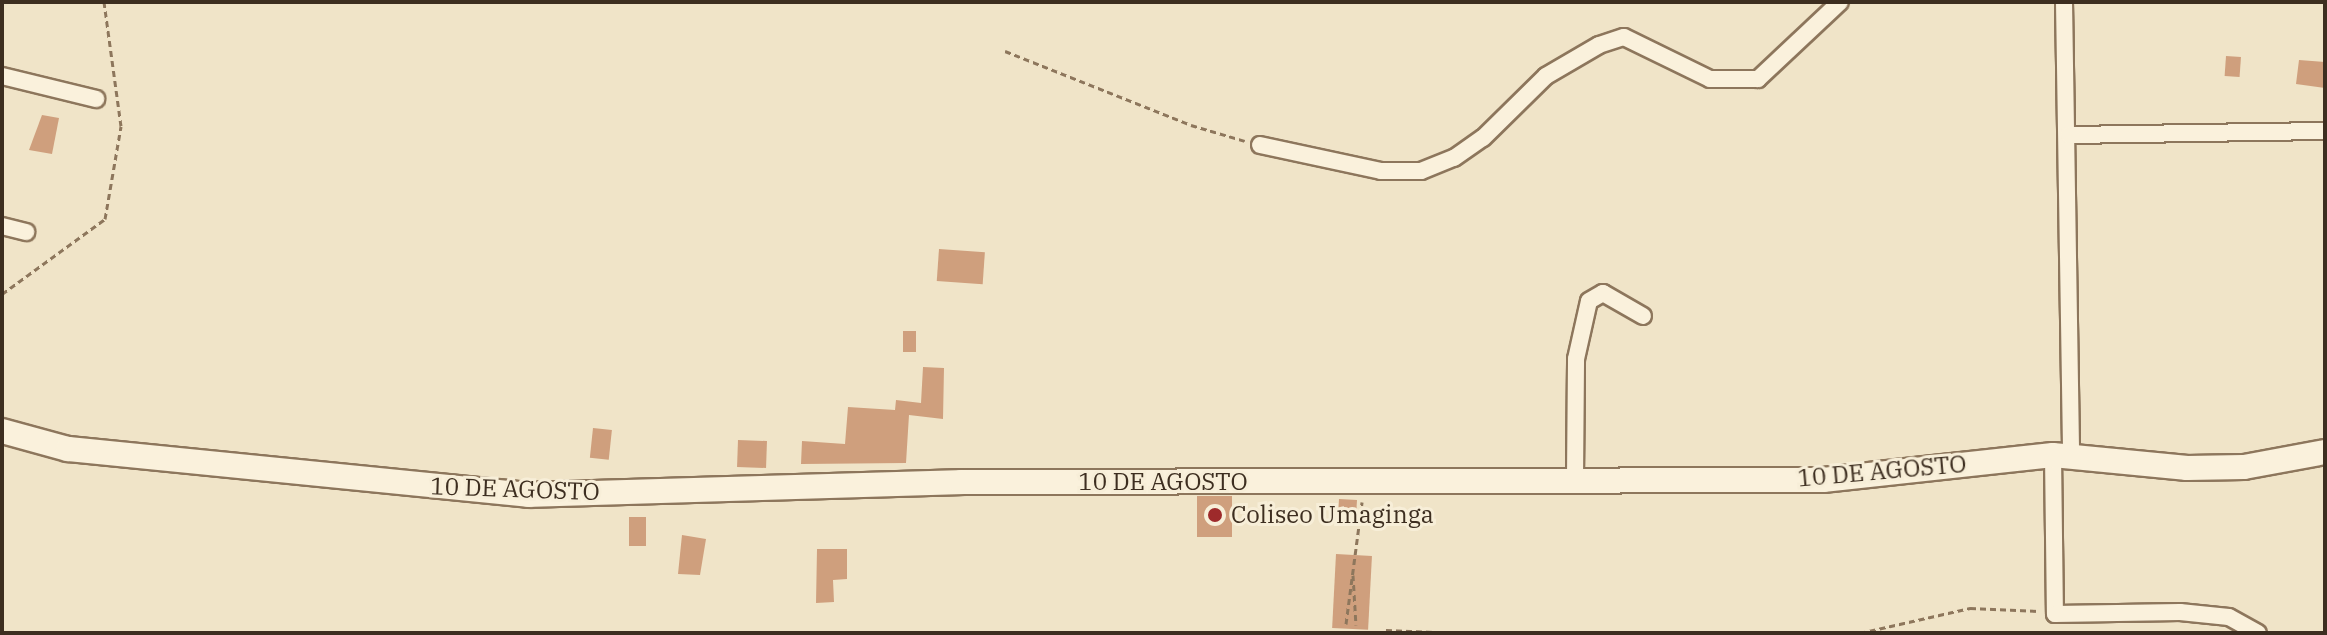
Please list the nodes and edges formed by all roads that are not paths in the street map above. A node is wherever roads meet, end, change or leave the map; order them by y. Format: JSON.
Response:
{"nodes":[{"id":1,"x":1840,"y":2,"type":"edge"},
{"id":2,"x":2064,"y":2,"type":"edge"},
{"id":3,"x":2,"y":76,"type":"edge"},
{"id":4,"x":96,"y":99,"type":"dead end"},
{"id":5,"x":2325,"y":131,"type":"edge"},
{"id":6,"x":2069,"y":135,"type":"junction"},
{"id":7,"x":1260,"y":145,"type":"road end"},
{"id":8,"x":2,"y":226,"type":"edge"},
{"id":9,"x":26,"y":232,"type":"dead end"},
{"id":10,"x":1643,"y":316,"type":"dead end"},
{"id":11,"x":2,"y":431,"type":"edge"},
{"id":12,"x":2325,"y":452,"type":"edge"},
{"id":13,"x":2062,"y":455,"type":"junction"},
{"id":14,"x":1575,"y":478,"type":"junction"},
{"id":15,"x":2258,"y":633,"type":"edge"}],
"edges":[{"from":1,"to":7,"type":"street"},
{"from":2,"to":6,"type":"street"},
{"from":3,"to":4,"type":"street"},
{"from":5,"to":6,"type":"street"},
{"from":6,"to":13,"type":"street"},
{"from":8,"to":9,"type":"street"},
{"from":10,"to":14,"type":"street"},
{"from":11,"to":14,"type":"street","name":"10 DE AGOSTO"},
{"from":12,"to":13,"type":"street","name":"10 DE AGOSTO"},
{"from":13,"to":14,"type":"street","name":"10 DE AGOSTO"},
{"from":13,"to":15,"type":"street"}]}
